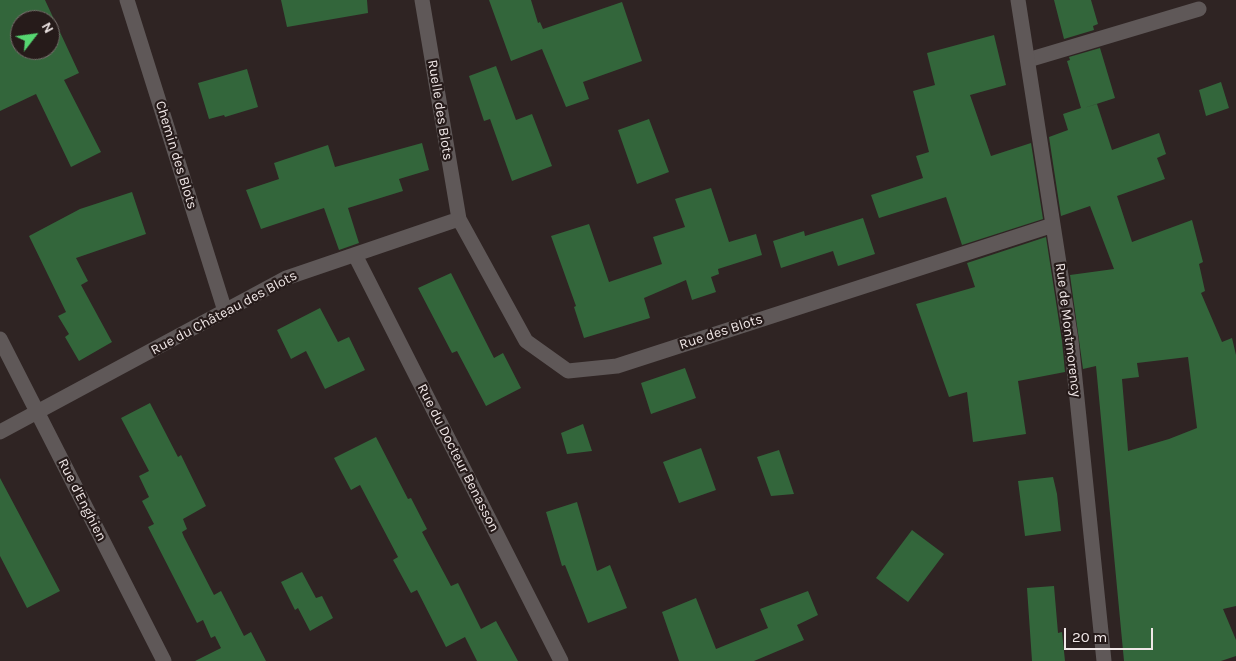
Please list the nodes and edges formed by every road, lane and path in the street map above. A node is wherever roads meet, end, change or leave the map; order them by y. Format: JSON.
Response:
{"nodes":[{"id":1,"x":128,"y":0,"type":"edge"},
{"id":2,"x":422,"y":0,"type":"edge"},
{"id":3,"x":1018,"y":0,"type":"edge"},
{"id":4,"x":1199,"y":9,"type":"dead end"},
{"id":5,"x":1028,"y":60,"type":"junction"},
{"id":6,"x":459,"y":220,"type":"junction"},
{"id":7,"x":1053,"y":225,"type":"junction"},
{"id":8,"x":355,"y":255,"type":"junction"},
{"id":9,"x":225,"y":311,"type":"junction"},
{"id":10,"x":0,"y":339,"type":"edge"},
{"id":11,"x":38,"y":413,"type":"junction"},
{"id":12,"x":0,"y":432,"type":"edge"},
{"id":13,"x":164,"y":661,"type":"edge"},
{"id":14,"x":561,"y":661,"type":"edge"},
{"id":15,"x":1104,"y":661,"type":"edge"}],
"edges":[{"from":1,"to":9,"type":"street","name":"Chemin des Blots"},
{"from":2,"to":6,"type":"street","name":"Ruelle des Blots"},
{"from":3,"to":5,"type":"street","name":"Rue de Montmorency"},
{"from":4,"to":5,"type":"street"},
{"from":5,"to":7,"type":"street","name":"Rue de Montmorency"},
{"from":6,"to":7,"type":"street","name":"Rue des Blots"},
{"from":6,"to":8,"type":"street","name":"Rue du Château des Blots"},
{"from":7,"to":15,"type":"street","name":"Rue de Montmorency"},
{"from":8,"to":9,"type":"street","name":"Rue du Château des Blots"},
{"from":8,"to":14,"type":"street","name":"Rue du Docteur Benasson"},
{"from":9,"to":11,"type":"street","name":"Rue du Château des Blots"},
{"from":10,"to":11,"type":"street","name":"Rue d'Enghien"},
{"from":11,"to":12,"type":"street","name":"Rue du Château des Blots"},
{"from":11,"to":13,"type":"street","name":"Rue d'Enghien"}]}
